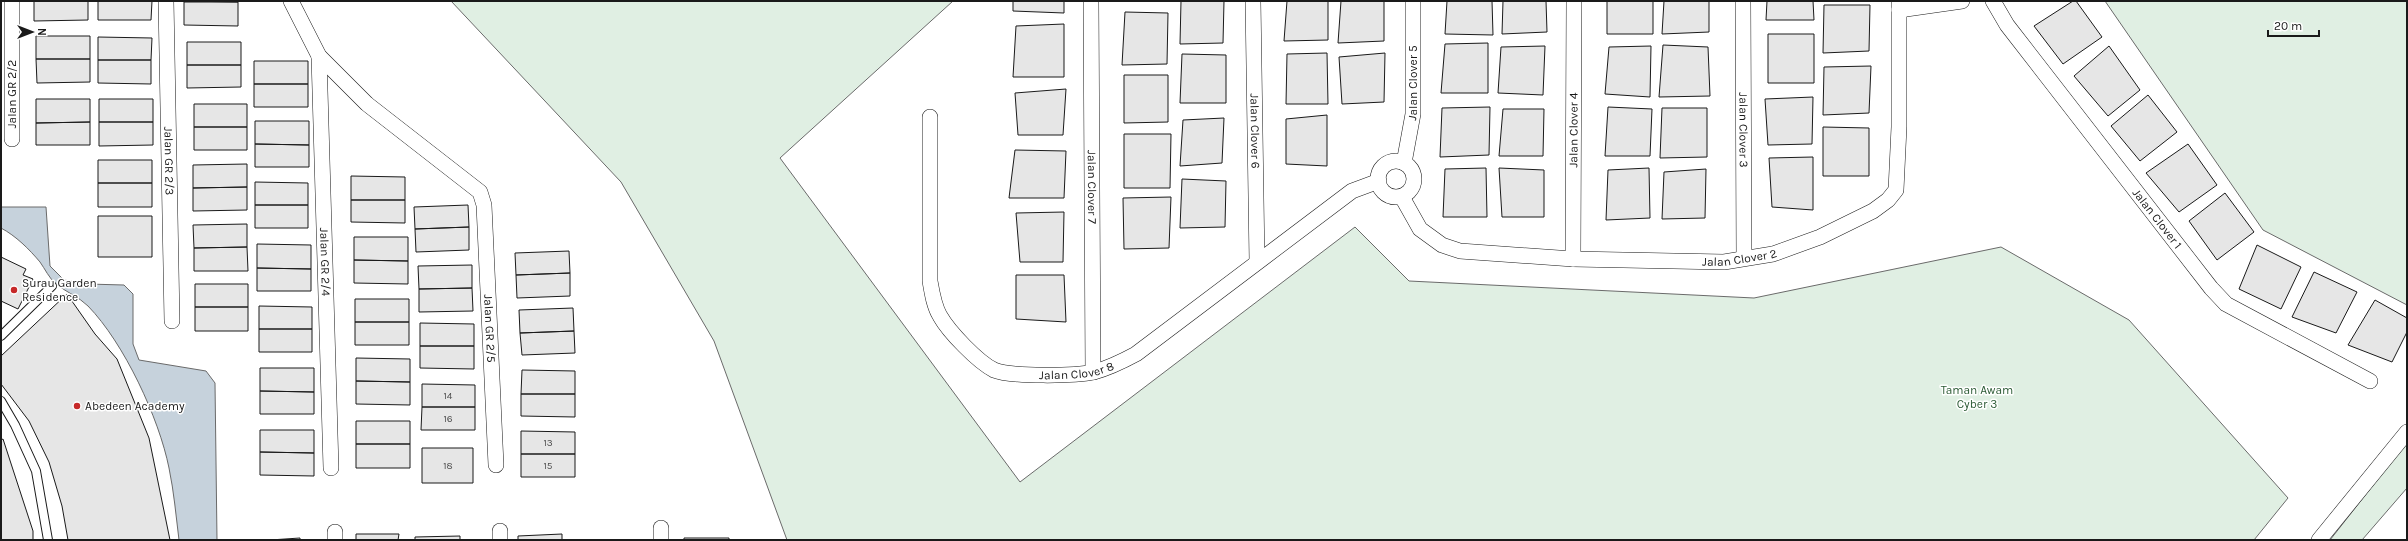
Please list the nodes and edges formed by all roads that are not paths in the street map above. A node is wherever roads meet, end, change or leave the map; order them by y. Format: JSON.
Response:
{"nodes":[{"id":1,"x":12,"y":1,"type":"edge"},
{"id":2,"x":166,"y":1,"type":"edge"},
{"id":3,"x":290,"y":1,"type":"edge"},
{"id":4,"x":1091,"y":1,"type":"edge"},
{"id":5,"x":1253,"y":1,"type":"edge"},
{"id":6,"x":1413,"y":1,"type":"edge"},
{"id":7,"x":1574,"y":1,"type":"edge"},
{"id":8,"x":1743,"y":1,"type":"edge"},
{"id":9,"x":1962,"y":1,"type":"edge"},
{"id":10,"x":1992,"y":1,"type":"edge"},
{"id":11,"x":1899,"y":6,"type":"edge"},
{"id":12,"x":319,"y":56,"type":"junction"},
{"id":13,"x":930,"y":117,"type":"dead end"},
{"id":14,"x":12,"y":139,"type":"dead end"},
{"id":15,"x":1404,"y":163,"type":"junction"},
{"id":16,"x":1379,"y":181,"type":"junction"},
{"id":17,"x":1402,"y":197,"type":"junction"},
{"id":18,"x":1744,"y":258,"type":"junction"},
{"id":19,"x":1573,"y":259,"type":"junction"},
{"id":20,"x":1257,"y":262,"type":"junction"},
{"id":21,"x":52,"y":286,"type":"dead end"},
{"id":22,"x":172,"y":321,"type":"dead end"},
{"id":23,"x":1,"y":336,"type":"edge"},
{"id":24,"x":1093,"y":372,"type":"junction"},
{"id":25,"x":2370,"y":381,"type":"dead end"},
{"id":26,"x":1,"y":401,"type":"edge"},
{"id":27,"x":2407,"y":432,"type":"edge"},
{"id":28,"x":496,"y":465,"type":"dead end"},
{"id":29,"x":331,"y":468,"type":"dead end"},
{"id":30,"x":48,"y":540,"type":"edge"},
{"id":31,"x":2319,"y":540,"type":"edge"}],
"edges":[{"from":1,"to":14,"type":"street","name":"Jalan GR 2/2"},
{"from":2,"to":22,"type":"street","name":"Jalan GR 2/3"},
{"from":3,"to":12,"type":"street"},
{"from":4,"to":24,"type":"street","name":"Jalan Clover 7"},
{"from":5,"to":20,"type":"street","name":"Jalan Clover 6"},
{"from":6,"to":15,"type":"street","name":"Jalan Clover 5"},
{"from":7,"to":19,"type":"street","name":"Jalan Clover 4"},
{"from":8,"to":18,"type":"street","name":"Jalan Clover 3"},
{"from":9,"to":11,"type":"street"},
{"from":10,"to":25,"type":"street","name":"Jalan Clover 1"},
{"from":11,"to":18,"type":"street","name":"Jalan Clover 2"},
{"from":12,"to":28,"type":"street","name":"Jalan GR 2/5"},
{"from":12,"to":29,"type":"street","name":"Jalan GR 2/4"},
{"from":13,"to":24,"type":"street","name":"Jalan Clover 8"},
{"from":15,"to":16,"type":"street"},
{"from":15,"to":17,"type":"street"},
{"from":16,"to":17,"type":"street"},
{"from":16,"to":20,"type":"street","name":"Jalan Clover 8"},
{"from":17,"to":19,"type":"street","name":"Jalan Clover 2"},
{"from":18,"to":19,"type":"street","name":"Jalan Clover 2"},
{"from":20,"to":24,"type":"street","name":"Jalan Clover 8"},
{"from":21,"to":23,"type":"lane"},
{"from":26,"to":30,"type":"lane"},
{"from":27,"to":31,"type":"street"}]}
